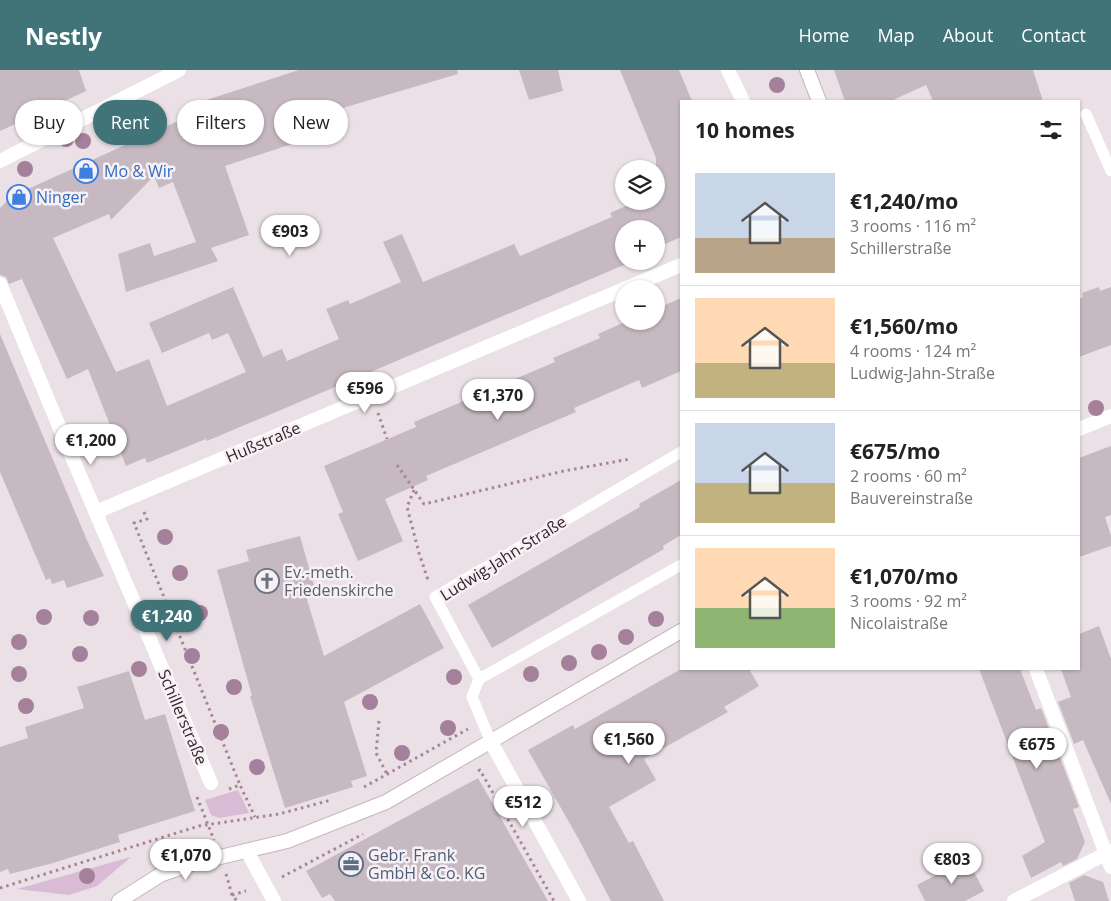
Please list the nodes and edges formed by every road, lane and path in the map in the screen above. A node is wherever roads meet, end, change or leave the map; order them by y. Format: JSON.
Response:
{"nodes":[{"id":1,"x":179,"y":70,"type":"edge"},
{"id":2,"x":728,"y":70,"type":"edge"},
{"id":3,"x":807,"y":70,"type":"edge"},
{"id":4,"x":743,"y":100,"type":"edge"},
{"id":5,"x":819,"y":100,"type":"edge"},
{"id":6,"x":1086,"y":114,"type":"dead end"},
{"id":7,"x":0,"y":161,"type":"edge"},
{"id":8,"x":1111,"y":171,"type":"edge"},
{"id":9,"x":680,"y":265,"type":"edge"},
{"id":10,"x":645,"y":280,"type":"edge"},
{"id":11,"x":0,"y":284,"type":"edge"},
{"id":12,"x":615,"y":293,"type":"edge"},
{"id":13,"x":372,"y":396,"type":"junction"},
{"id":14,"x":1111,"y":416,"type":"edge"},
{"id":15,"x":1080,"y":429,"type":"edge"},
{"id":16,"x":387,"y":439,"type":"dead end"},
{"id":17,"x":680,"y":453,"type":"edge"},
{"id":18,"x":636,"y":458,"type":"dead end"},
{"id":19,"x":397,"y":465,"type":"dead end"},
{"id":20,"x":414,"y":490,"type":"junction"},
{"id":21,"x":138,"y":495,"type":"junction"},
{"id":22,"x":96,"y":512,"type":"junction"},
{"id":23,"x":680,"y":567,"type":"edge"},
{"id":24,"x":435,"y":598,"type":"junction"},
{"id":25,"x":680,"y":632,"type":"edge"},
{"id":26,"x":1036,"y":670,"type":"edge"},
{"id":27,"x":479,"y":679,"type":"junction"},
{"id":28,"x":379,"y":720,"type":"dead end"},
{"id":29,"x":481,"y":721,"type":"junction"},
{"id":30,"x":491,"y":742,"type":"junction"},
{"id":31,"x":387,"y":774,"type":"junction"},
{"id":32,"x":471,"y":775,"type":"dead end"},
{"id":33,"x":240,"y":785,"type":"junction"},
{"id":34,"x":208,"y":789,"type":"joint"},
{"id":35,"x":359,"y":790,"type":"dead end"},
{"id":36,"x":223,"y":791,"type":"dead end"},
{"id":37,"x":334,"y":800,"type":"dead end"},
{"id":38,"x":255,"y":817,"type":"junction"},
{"id":39,"x":208,"y":824,"type":"junction"},
{"id":40,"x":367,"y":832,"type":"dead end"},
{"id":41,"x":247,"y":851,"type":"junction"},
{"id":42,"x":1108,"y":852,"type":"edge"},
{"id":43,"x":1111,"y":867,"type":"edge"},
{"id":44,"x":265,"y":885,"type":"junction"},
{"id":45,"x":0,"y":888,"type":"edge"},
{"id":46,"x":119,"y":901,"type":"edge"},
{"id":47,"x":237,"y":901,"type":"edge"},
{"id":48,"x":274,"y":901,"type":"edge"},
{"id":49,"x":554,"y":901,"type":"edge"},
{"id":50,"x":579,"y":901,"type":"edge"},
{"id":51,"x":1014,"y":901,"type":"edge"}],
"edges":[{"from":1,"to":7,"type":"street"},
{"from":2,"to":4,"type":"street"},
{"from":3,"to":5,"type":"street"},
{"from":6,"to":8,"type":"lane"},
{"from":9,"to":10,"type":"street","name":"Hußstraße"},
{"from":11,"to":22,"type":"street","name":"Schillerstraße"},
{"from":12,"to":13,"type":"street","name":"Hußstraße"},
{"from":13,"to":16,"type":"path"},
{"from":13,"to":21,"type":"street","name":"Hußstraße"},
{"from":14,"to":15,"type":"street"},
{"from":17,"to":24,"type":"lane","name":"Ludwig-Jahn-Straße"},
{"from":18,"to":20,"type":"path"},
{"from":19,"to":20,"type":"path"},
{"from":20,"to":24,"type":"path"},
{"from":21,"to":22,"type":"street","name":"Hußstraße"},
{"from":21,"to":33,"type":"path"},
{"from":22,"to":34,"type":"street","name":"Schillerstraße"},
{"from":23,"to":27,"type":"lane"},
{"from":24,"to":27,"type":"lane","name":"Ludwig-Jahn-Straße"},
{"from":25,"to":30,"type":"street"},
{"from":26,"to":42,"type":"street"},
{"from":27,"to":29,"type":"lane"},
{"from":28,"to":31,"type":"path"},
{"from":29,"to":30,"type":"lane"},
{"from":29,"to":31,"type":"path"},
{"from":30,"to":41,"type":"street"},
{"from":30,"to":50,"type":"street"},
{"from":31,"to":35,"type":"path"},
{"from":32,"to":49,"type":"path"},
{"from":33,"to":36,"type":"path"},
{"from":33,"to":38,"type":"path"},
{"from":34,"to":39,"type":"path"},
{"from":37,"to":38,"type":"path"},
{"from":38,"to":39,"type":"path"},
{"from":39,"to":45,"type":"path"},
{"from":40,"to":44,"type":"path"},
{"from":41,"to":44,"type":"street"},
{"from":41,"to":46,"type":"street"},
{"from":42,"to":43,"type":"street"},
{"from":42,"to":51,"type":"street"},
{"from":44,"to":47,"type":"path"},
{"from":44,"to":48,"type":"street"}]}
